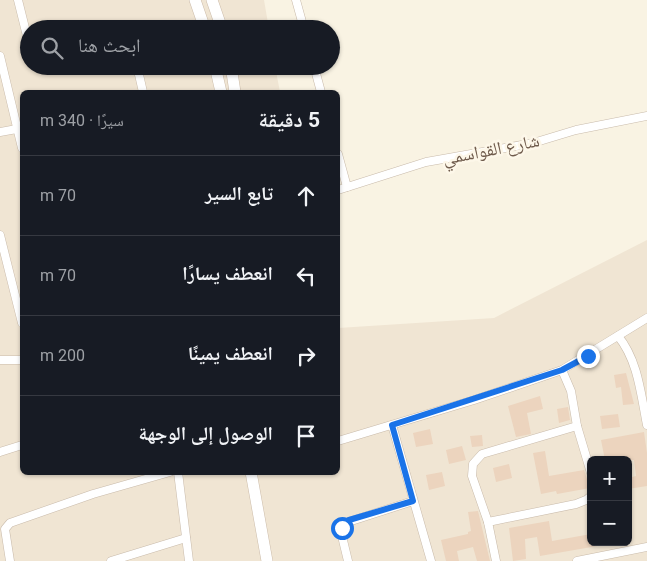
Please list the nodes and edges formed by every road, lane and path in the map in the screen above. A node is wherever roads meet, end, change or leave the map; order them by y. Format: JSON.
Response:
{"nodes":[{"id":1,"x":18,"y":0,"type":"edge"},
{"id":2,"x":195,"y":0,"type":"edge"},
{"id":3,"x":212,"y":0,"type":"edge"},
{"id":4,"x":296,"y":0,"type":"edge"},
{"id":5,"x":23,"y":20,"type":"edge"},
{"id":6,"x":202,"y":20,"type":"edge"},
{"id":7,"x":219,"y":20,"type":"edge"},
{"id":8,"x":302,"y":20,"type":"edge"},
{"id":9,"x":0,"y":56,"type":"edge"},
{"id":10,"x":139,"y":75,"type":"edge"},
{"id":11,"x":217,"y":75,"type":"edge"},
{"id":12,"x":232,"y":75,"type":"edge"},
{"id":13,"x":316,"y":75,"type":"edge"},
{"id":14,"x":143,"y":90,"type":"edge"},
{"id":15,"x":220,"y":90,"type":"edge"},
{"id":16,"x":235,"y":90,"type":"edge"},
{"id":17,"x":320,"y":90,"type":"edge"},
{"id":18,"x":647,"y":116,"type":"edge"},
{"id":19,"x":20,"y":128,"type":"edge"},
{"id":20,"x":0,"y":132,"type":"edge"},
{"id":21,"x":340,"y":162,"type":"edge"},
{"id":22,"x":347,"y":188,"type":"junction"},
{"id":23,"x":340,"y":190,"type":"edge"},
{"id":24,"x":0,"y":235,"type":"edge"},
{"id":25,"x":20,"y":288,"type":"edge"},
{"id":26,"x":14,"y":289,"type":"junction"},
{"id":27,"x":20,"y":314,"type":"edge"},
{"id":28,"x":647,"y":318,"type":"edge"},
{"id":29,"x":618,"y":336,"type":"junction"},
{"id":30,"x":0,"y":360,"type":"edge"},
{"id":31,"x":20,"y":360,"type":"edge"},
{"id":32,"x":562,"y":370,"type":"junction"},
{"id":33,"x":392,"y":425,"type":"junction"},
{"id":34,"x":647,"y":425,"type":"edge"},
{"id":35,"x":577,"y":426,"type":"junction"},
{"id":36,"x":340,"y":440,"type":"edge"},
{"id":37,"x":20,"y":446,"type":"edge"},
{"id":38,"x":0,"y":452,"type":"edge"},
{"id":39,"x":587,"y":460,"type":"edge"},
{"id":40,"x":160,"y":475,"type":"edge"},
{"id":41,"x":178,"y":475,"type":"edge"},
{"id":42,"x":252,"y":475,"type":"edge"},
{"id":43,"x":257,"y":475,"type":"edge"},
{"id":44,"x":587,"y":499,"type":"edge"},
{"id":45,"x":413,"y":501,"type":"junction"},
{"id":46,"x":488,"y":522,"type":"junction"},
{"id":47,"x":186,"y":538,"type":"junction"},
{"id":48,"x":647,"y":546,"type":"edge"},
{"id":49,"x":10,"y":561,"type":"edge"},
{"id":50,"x":111,"y":561,"type":"edge"},
{"id":51,"x":188,"y":561,"type":"edge"},
{"id":52,"x":268,"y":561,"type":"edge"},
{"id":53,"x":348,"y":561,"type":"edge"},
{"id":54,"x":431,"y":561,"type":"edge"},
{"id":55,"x":496,"y":561,"type":"edge"},
{"id":56,"x":577,"y":561,"type":"edge"}],
"edges":[{"from":1,"to":5,"type":"street"},
{"from":2,"to":6,"type":"main road"},
{"from":3,"to":7,"type":"main road"},
{"from":4,"to":8,"type":"street"},
{"from":9,"to":19,"type":"street"},
{"from":10,"to":14,"type":"street"},
{"from":11,"to":15,"type":"main road"},
{"from":12,"to":16,"type":"main road"},
{"from":13,"to":17,"type":"street"},
{"from":18,"to":22,"type":"street","name":"شارع القواسمي"},
{"from":19,"to":20,"type":"street"},
{"from":21,"to":22,"type":"street"},
{"from":22,"to":23,"type":"street","name":"شارع القواسمي"},
{"from":24,"to":26,"type":"street"},
{"from":25,"to":26,"type":"street"},
{"from":26,"to":27,"type":"street"},
{"from":28,"to":29,"type":"street"},
{"from":29,"to":32,"type":"street"},
{"from":29,"to":34,"type":"street"},
{"from":30,"to":31,"type":"street"},
{"from":32,"to":33,"type":"street"},
{"from":32,"to":35,"type":"street"},
{"from":33,"to":36,"type":"street"},
{"from":33,"to":45,"type":"street"},
{"from":35,"to":39,"type":"street"},
{"from":35,"to":46,"type":"street"},
{"from":37,"to":38,"type":"street"},
{"from":40,"to":49,"type":"street"},
{"from":41,"to":47,"type":"street"},
{"from":42,"to":52,"type":"main road"},
{"from":43,"to":52,"type":"main road"},
{"from":44,"to":46,"type":"street"},
{"from":45,"to":53,"type":"street"},
{"from":45,"to":54,"type":"street"},
{"from":46,"to":55,"type":"street"},
{"from":47,"to":50,"type":"street"},
{"from":47,"to":51,"type":"street"},
{"from":48,"to":56,"type":"street"}]}
